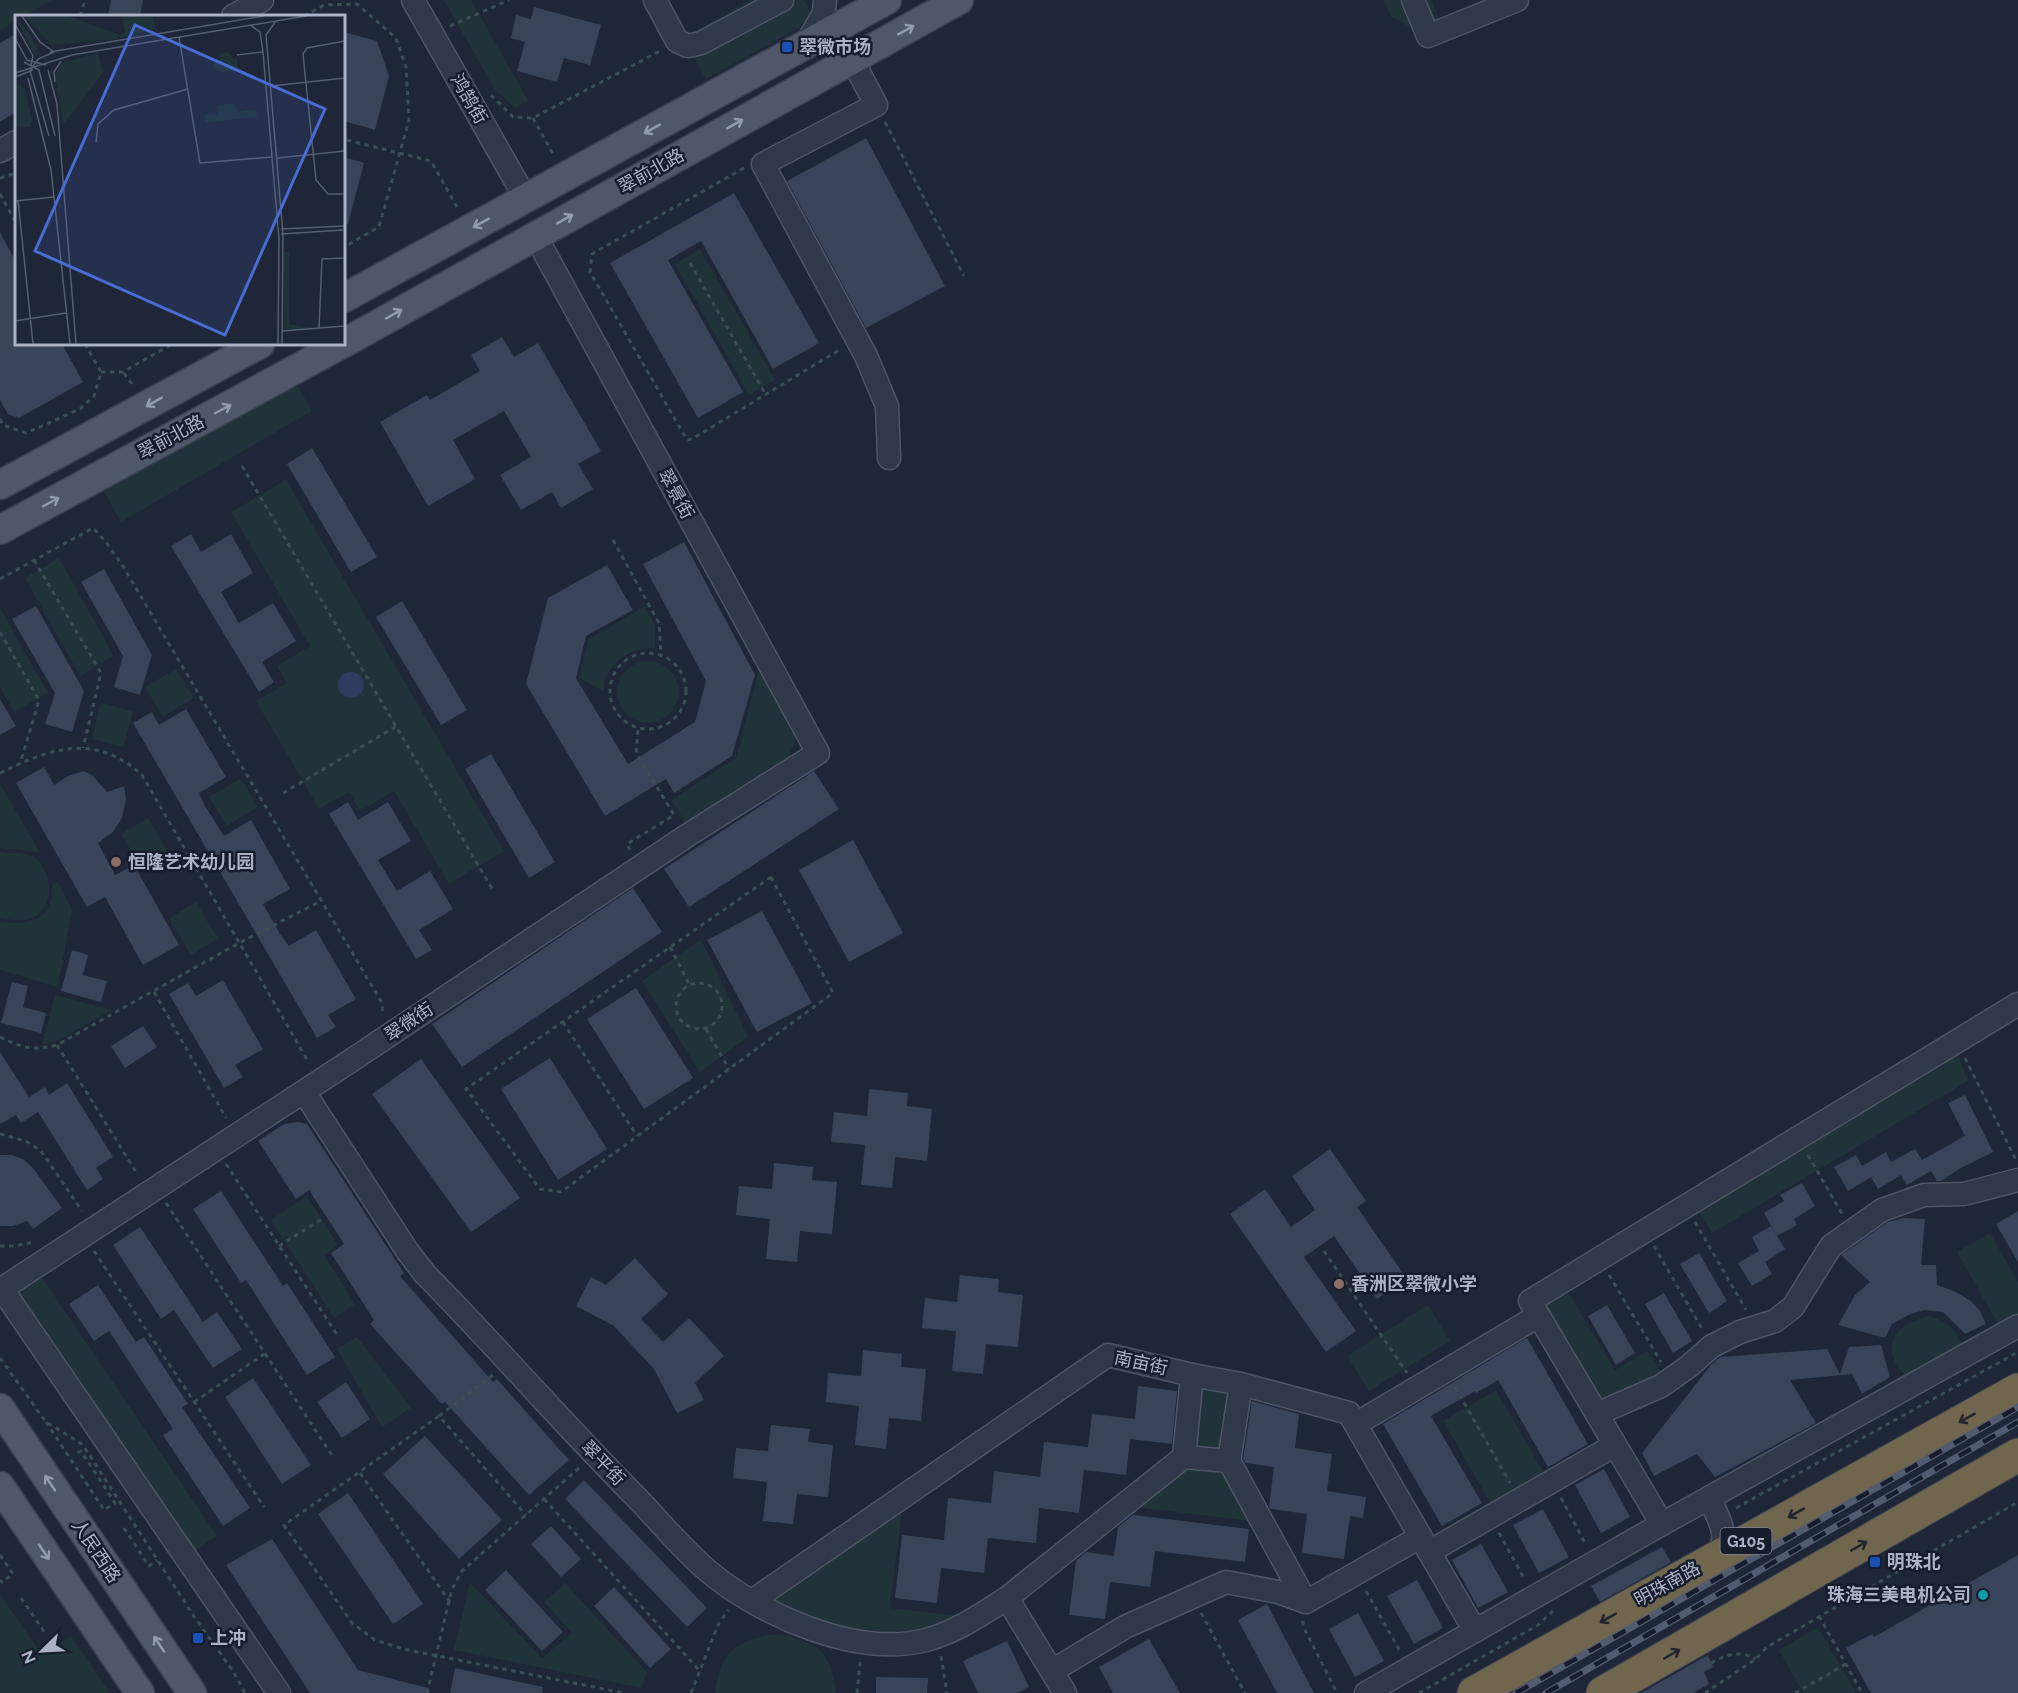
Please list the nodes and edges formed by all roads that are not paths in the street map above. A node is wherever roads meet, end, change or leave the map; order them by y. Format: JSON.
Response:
{"nodes":[{"id":1,"x":262,"y":0,"type":"edge"},
{"id":2,"x":413,"y":0,"type":"edge"},
{"id":3,"x":655,"y":0,"type":"edge"},
{"id":4,"x":782,"y":0,"type":"edge"},
{"id":5,"x":825,"y":0,"type":"edge"},
{"id":6,"x":887,"y":0,"type":"edge"},
{"id":7,"x":959,"y":0,"type":"edge"},
{"id":8,"x":1413,"y":0,"type":"edge"},
{"id":9,"x":1517,"y":0,"type":"edge"},
{"id":10,"x":235,"y":15,"type":"edge"},
{"id":11,"x":805,"y":46,"type":"junction"},
{"id":12,"x":852,"y":59,"type":"junction"},
{"id":13,"x":15,"y":143,"type":"edge"},
{"id":14,"x":0,"y":152,"type":"edge"},
{"id":15,"x":526,"y":199,"type":"junction"},
{"id":16,"x":535,"y":235,"type":"junction"},
{"id":17,"x":345,"y":297,"type":"edge"},
{"id":18,"x":345,"y":342,"type":"edge"},
{"id":19,"x":258,"y":345,"type":"edge"},
{"id":20,"x":339,"y":345,"type":"edge"},
{"id":21,"x":889,"y":458,"type":"dead end"},
{"id":22,"x":2,"y":479,"type":"edge"},
{"id":23,"x":0,"y":530,"type":"edge"},
{"id":24,"x":818,"y":753,"type":"joint"},
{"id":25,"x":2018,"y":1004,"type":"edge"},
{"id":26,"x":304,"y":1092,"type":"junction"},
{"id":27,"x":2018,"y":1180,"type":"edge"},
{"id":28,"x":1,"y":1289,"type":"edge"},
{"id":29,"x":1538,"y":1316,"type":"junction"},
{"id":30,"x":2018,"y":1326,"type":"edge"},
{"id":31,"x":1192,"y":1375,"type":"junction"},
{"id":32,"x":1241,"y":1384,"type":"junction"},
{"id":33,"x":2018,"y":1390,"type":"edge"},
{"id":34,"x":0,"y":1408,"type":"edge"},
{"id":35,"x":1597,"y":1414,"type":"junction"},
{"id":36,"x":1356,"y":1424,"type":"junction"},
{"id":37,"x":1615,"y":1445,"type":"junction"},
{"id":38,"x":2018,"y":1455,"type":"edge"},
{"id":39,"x":1184,"y":1457,"type":"junction"},
{"id":40,"x":1229,"y":1461,"type":"junction"},
{"id":41,"x":0,"y":1486,"type":"edge"},
{"id":42,"x":1710,"y":1497,"type":"junction"},
{"id":43,"x":1662,"y":1524,"type":"junction"},
{"id":44,"x":1758,"y":1534,"type":"junction"},
{"id":45,"x":1425,"y":1544,"type":"junction"},
{"id":46,"x":1713,"y":1559,"type":"junction"},
{"id":47,"x":746,"y":1597,"type":"junction"},
{"id":48,"x":1007,"y":1598,"type":"junction"},
{"id":49,"x":1306,"y":1602,"type":"junction"},
{"id":50,"x":1474,"y":1631,"type":"junction"},
{"id":51,"x":1052,"y":1671,"type":"junction"},
{"id":52,"x":140,"y":1693,"type":"edge"},
{"id":53,"x":192,"y":1693,"type":"edge"},
{"id":54,"x":279,"y":1693,"type":"edge"},
{"id":55,"x":1065,"y":1693,"type":"edge"},
{"id":56,"x":1366,"y":1693,"type":"edge"},
{"id":57,"x":1474,"y":1693,"type":"edge"},
{"id":58,"x":1603,"y":1693,"type":"edge"}],
"edges":[{"from":1,"to":10,"type":"street"},
{"from":2,"to":15,"type":"street","name":"鸿鹄街"},
{"from":3,"to":4,"type":"street"},
{"from":5,"to":11,"type":"street"},
{"from":6,"to":11,"type":"main road","name":"翠前北路"},
{"from":12,"to":7,"type":"main road","name":"翠前北路","one_way":true},
{"from":8,"to":9,"type":"street"},
{"from":11,"to":15,"type":"main road","name":"翠前北路","one_way":true},
{"from":16,"to":12,"type":"main road","name":"翠前北路","one_way":true},
{"from":12,"to":21,"type":"street"},
{"from":13,"to":14,"type":"street"},
{"from":15,"to":17,"type":"main road","name":"翠前北路","one_way":true},
{"from":18,"to":16,"type":"main road","name":"翠前北路","one_way":true},
{"from":16,"to":24,"type":"street","name":"翠景街"},
{"from":19,"to":22,"type":"main road","one_way":true},
{"from":23,"to":20,"type":"main road","name":"翠前北路","one_way":true},
{"from":24,"to":26,"type":"street","name":"翠微街"},
{"from":25,"to":29,"type":"street"},
{"from":26,"to":28,"type":"street","name":"翠微街"},
{"from":26,"to":47,"type":"street","name":"翠平街"},
{"from":27,"to":35,"type":"street"},
{"from":28,"to":54,"type":"street"},
{"from":29,"to":35,"type":"street"},
{"from":29,"to":36,"type":"street"},
{"from":30,"to":42,"type":"street"},
{"from":31,"to":32,"type":"street","name":"南亩街"},
{"from":31,"to":39,"type":"street"},
{"from":31,"to":47,"type":"street","name":"南亩街"},
{"from":32,"to":36,"type":"street","name":"南亩街"},
{"from":32,"to":40,"type":"street"},
{"from":33,"to":44,"type":"highway","name":"明珠南路","number":"G105","one_way":true},
{"from":53,"to":34,"type":"main road","name":"人民西路","one_way":true},
{"from":35,"to":37,"type":"street"},
{"from":36,"to":45,"type":"street","name":"南亩街"},
{"from":37,"to":43,"type":"street"},
{"from":37,"to":45,"type":"street"},
{"from":58,"to":38,"type":"highway","one_way":true},
{"from":39,"to":40,"type":"street"},
{"from":39,"to":48,"type":"street","name":"翠平街"},
{"from":40,"to":49,"type":"street"},
{"from":41,"to":52,"type":"main road","one_way":true},
{"from":42,"to":43,"type":"street"},
{"from":42,"to":44,"type":"street"},
{"from":42,"to":46,"type":"street"},
{"from":43,"to":50,"type":"street"},
{"from":44,"to":46,"type":"highway","name":"明珠南路","number":"G105"},
{"from":45,"to":49,"type":"street"},
{"from":45,"to":50,"type":"street","name":"南亩街"},
{"from":46,"to":57,"type":"highway","name":"明珠南路","number":"G105","one_way":true},
{"from":47,"to":48,"type":"street","name":"翠平街"},
{"from":48,"to":51,"type":"street"},
{"from":49,"to":51,"type":"street"},
{"from":50,"to":56,"type":"street"},
{"from":51,"to":55,"type":"street"}]}
